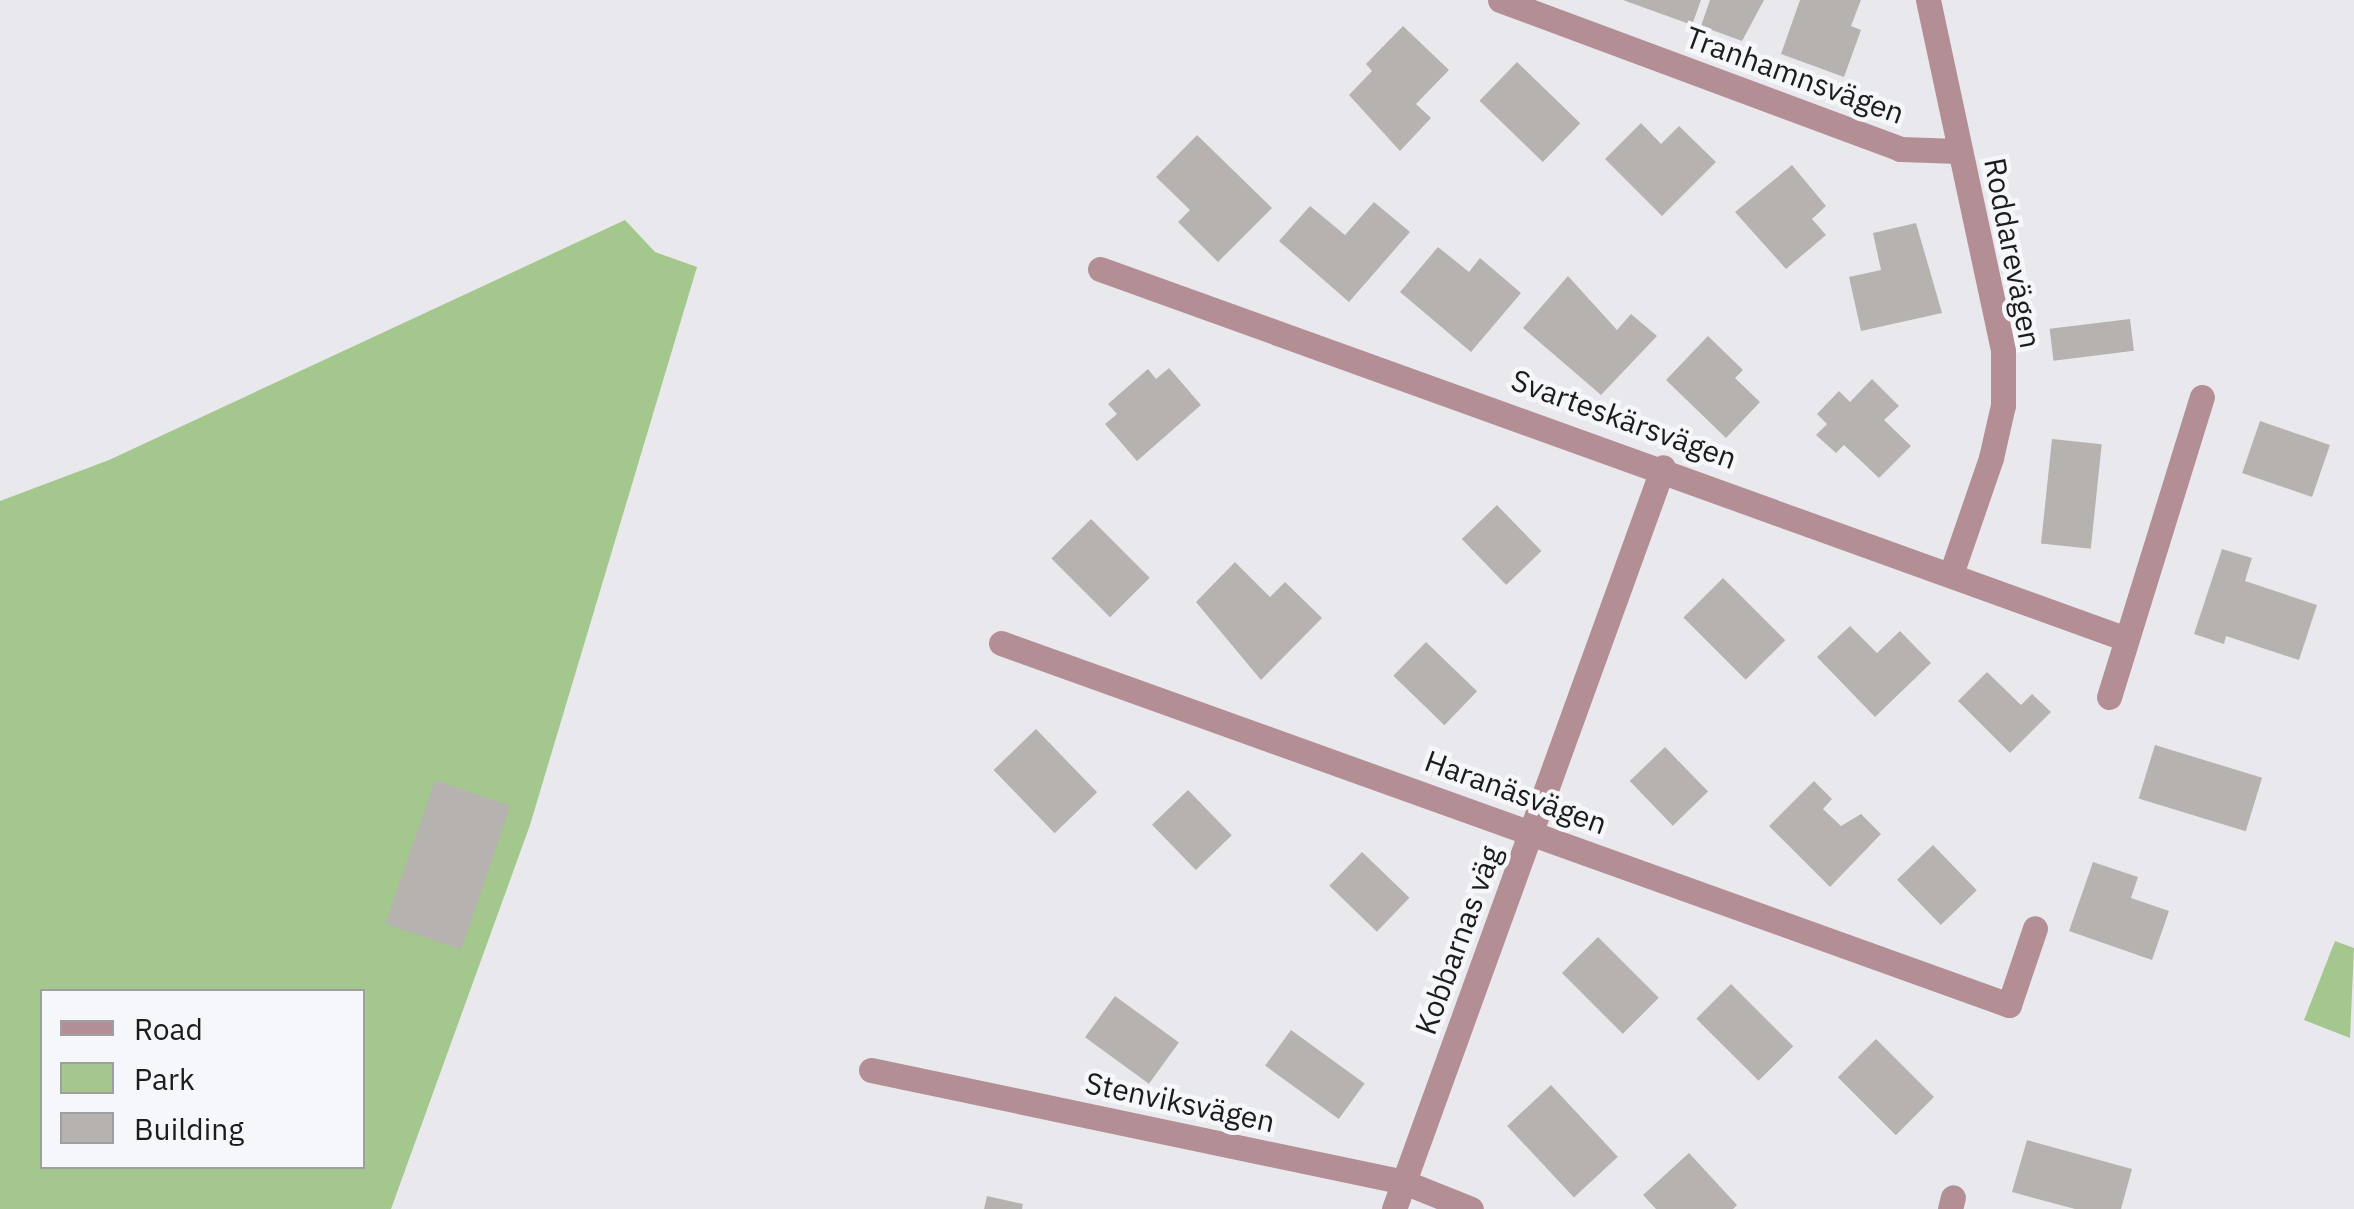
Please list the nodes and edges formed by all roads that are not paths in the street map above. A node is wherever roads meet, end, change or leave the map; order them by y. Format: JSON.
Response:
{"nodes":[{"id":1,"x":1500,"y":0,"type":"edge"},
{"id":2,"x":1928,"y":0,"type":"edge"},
{"id":3,"x":1959,"y":151,"type":"junction"},
{"id":4,"x":1100,"y":268,"type":"dead end"},
{"id":5,"x":2202,"y":397,"type":"dead end"},
{"id":6,"x":1662,"y":467,"type":"junction"},
{"id":7,"x":1952,"y":574,"type":"junction"},
{"id":8,"x":2124,"y":638,"type":"junction"},
{"id":9,"x":1001,"y":643,"type":"dead end"},
{"id":10,"x":2109,"y":697,"type":"dead end"},
{"id":11,"x":1532,"y":833,"type":"junction"},
{"id":12,"x":2035,"y":928,"type":"dead end"},
{"id":13,"x":871,"y":1070,"type":"dead end"},
{"id":14,"x":1404,"y":1182,"type":"junction"},
{"id":15,"x":1394,"y":1209,"type":"edge"},
{"id":16,"x":1471,"y":1209,"type":"edge"}],
"edges":[{"from":1,"to":3,"type":"street","name":"Tranhamnsvägen"},
{"from":2,"to":3,"type":"street","name":"Roddarevägen"},
{"from":3,"to":7,"type":"street","name":"Roddarevägen"},
{"from":4,"to":6,"type":"street","name":"Svarteskärsvägen"},
{"from":5,"to":8,"type":"street"},
{"from":6,"to":7,"type":"street","name":"Svarteskärsvägen"},
{"from":6,"to":11,"type":"street","name":"Kobbarnas väg"},
{"from":7,"to":8,"type":"street","name":"Svarteskärsvägen"},
{"from":8,"to":10,"type":"street"},
{"from":9,"to":11,"type":"street","name":"Haranäsvägen"},
{"from":11,"to":12,"type":"street","name":"Haranäsvägen"},
{"from":11,"to":14,"type":"street","name":"Kobbarnas väg"},
{"from":13,"to":14,"type":"street","name":"Stenviksvägen"},
{"from":14,"to":15,"type":"street","name":"Kobbarnas väg"},
{"from":14,"to":16,"type":"street","name":"Stenviksvägen"}]}
